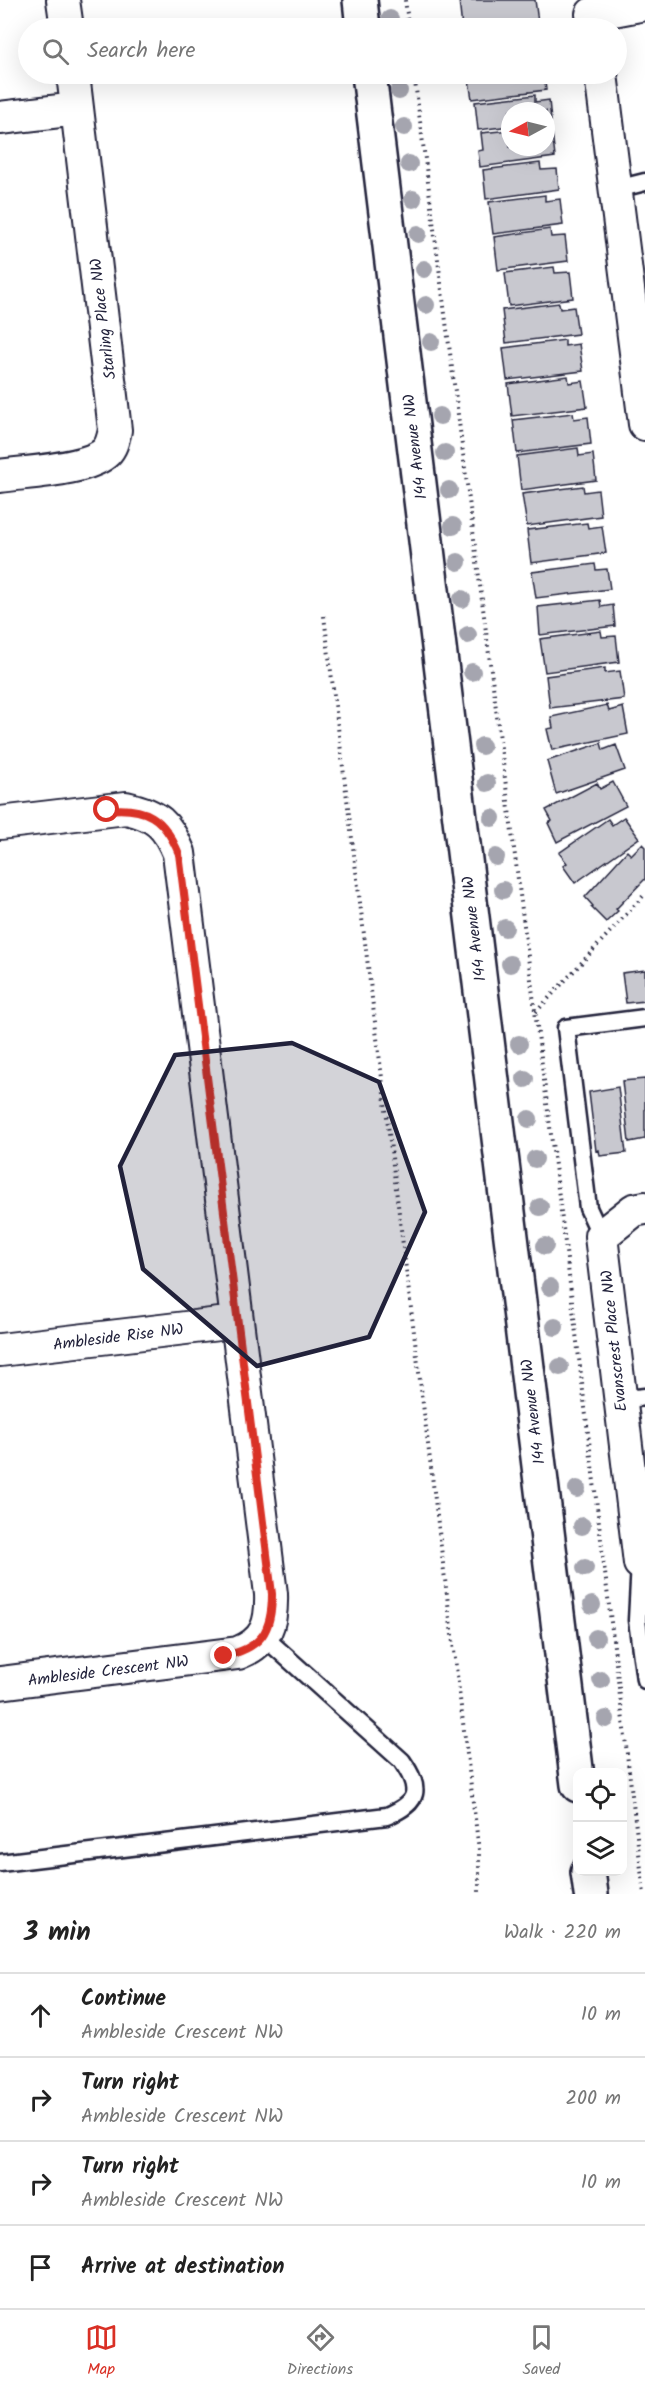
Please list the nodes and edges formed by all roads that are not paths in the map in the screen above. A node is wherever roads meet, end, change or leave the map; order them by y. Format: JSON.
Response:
{"nodes":[{"id":1,"x":63,"y":0,"type":"edge"},
{"id":2,"x":360,"y":0,"type":"edge"},
{"id":3,"x":645,"y":4,"type":"edge"},
{"id":4,"x":592,"y":14,"type":"edge"},
{"id":5,"x":66,"y":18,"type":"edge"},
{"id":6,"x":362,"y":18,"type":"edge"},
{"id":7,"x":74,"y":84,"type":"edge"},
{"id":8,"x":370,"y":84,"type":"edge"},
{"id":9,"x":604,"y":84,"type":"edge"},
{"id":10,"x":77,"y":109,"type":"junction"},
{"id":11,"x":0,"y":118,"type":"edge"},
{"id":12,"x":631,"y":185,"type":"edge"},
{"id":13,"x":641,"y":354,"type":"edge"},
{"id":14,"x":645,"y":424,"type":"edge"},
{"id":15,"x":0,"y":476,"type":"edge"},
{"id":16,"x":0,"y":823,"type":"edge"},
{"id":17,"x":645,"y":1018,"type":"edge"},
{"id":18,"x":645,"y":1208,"type":"edge"},
{"id":19,"x":601,"y":1236,"type":"junction"},
{"id":20,"x":236,"y":1322,"type":"junction"},
{"id":21,"x":0,"y":1350,"type":"edge"},
{"id":22,"x":632,"y":1399,"type":"edge"},
{"id":23,"x":642,"y":1565,"type":"edge"},
{"id":24,"x":263,"y":1636,"type":"junction"},
{"id":25,"x":645,"y":1680,"type":"edge"},
{"id":26,"x":0,"y":1683,"type":"edge"},
{"id":27,"x":576,"y":1768,"type":"edge"},
{"id":28,"x":0,"y":1863,"type":"edge"},
{"id":29,"x":589,"y":1876,"type":"edge"},
{"id":30,"x":591,"y":1894,"type":"edge"}],
"edges":[{"from":1,"to":5,"type":"street"},
{"from":2,"to":6,"type":"main road"},
{"from":3,"to":4,"type":"street"},
{"from":7,"to":10,"type":"street","name":"Starling Place NW"},
{"from":8,"to":27,"type":"main road","name":"144 Avenue NW"},
{"from":9,"to":12,"type":"street"},
{"from":10,"to":11,"type":"street"},
{"from":10,"to":15,"type":"street","name":"Starling Place NW"},
{"from":12,"to":13,"type":"street"},
{"from":13,"to":14,"type":"street"},
{"from":16,"to":20,"type":"street"},
{"from":17,"to":19,"type":"lane"},
{"from":18,"to":19,"type":"street"},
{"from":19,"to":22,"type":"street","name":"Evanscrest Place NW"},
{"from":20,"to":21,"type":"street","name":"Ambleside Rise NW"},
{"from":20,"to":24,"type":"street"},
{"from":22,"to":23,"type":"street","name":"Evanscrest Place NW"},
{"from":23,"to":25,"type":"lane"},
{"from":24,"to":26,"type":"street","name":"Ambleside Crescent NW"},
{"from":24,"to":28,"type":"lane"},
{"from":29,"to":30,"type":"main road"}]}
